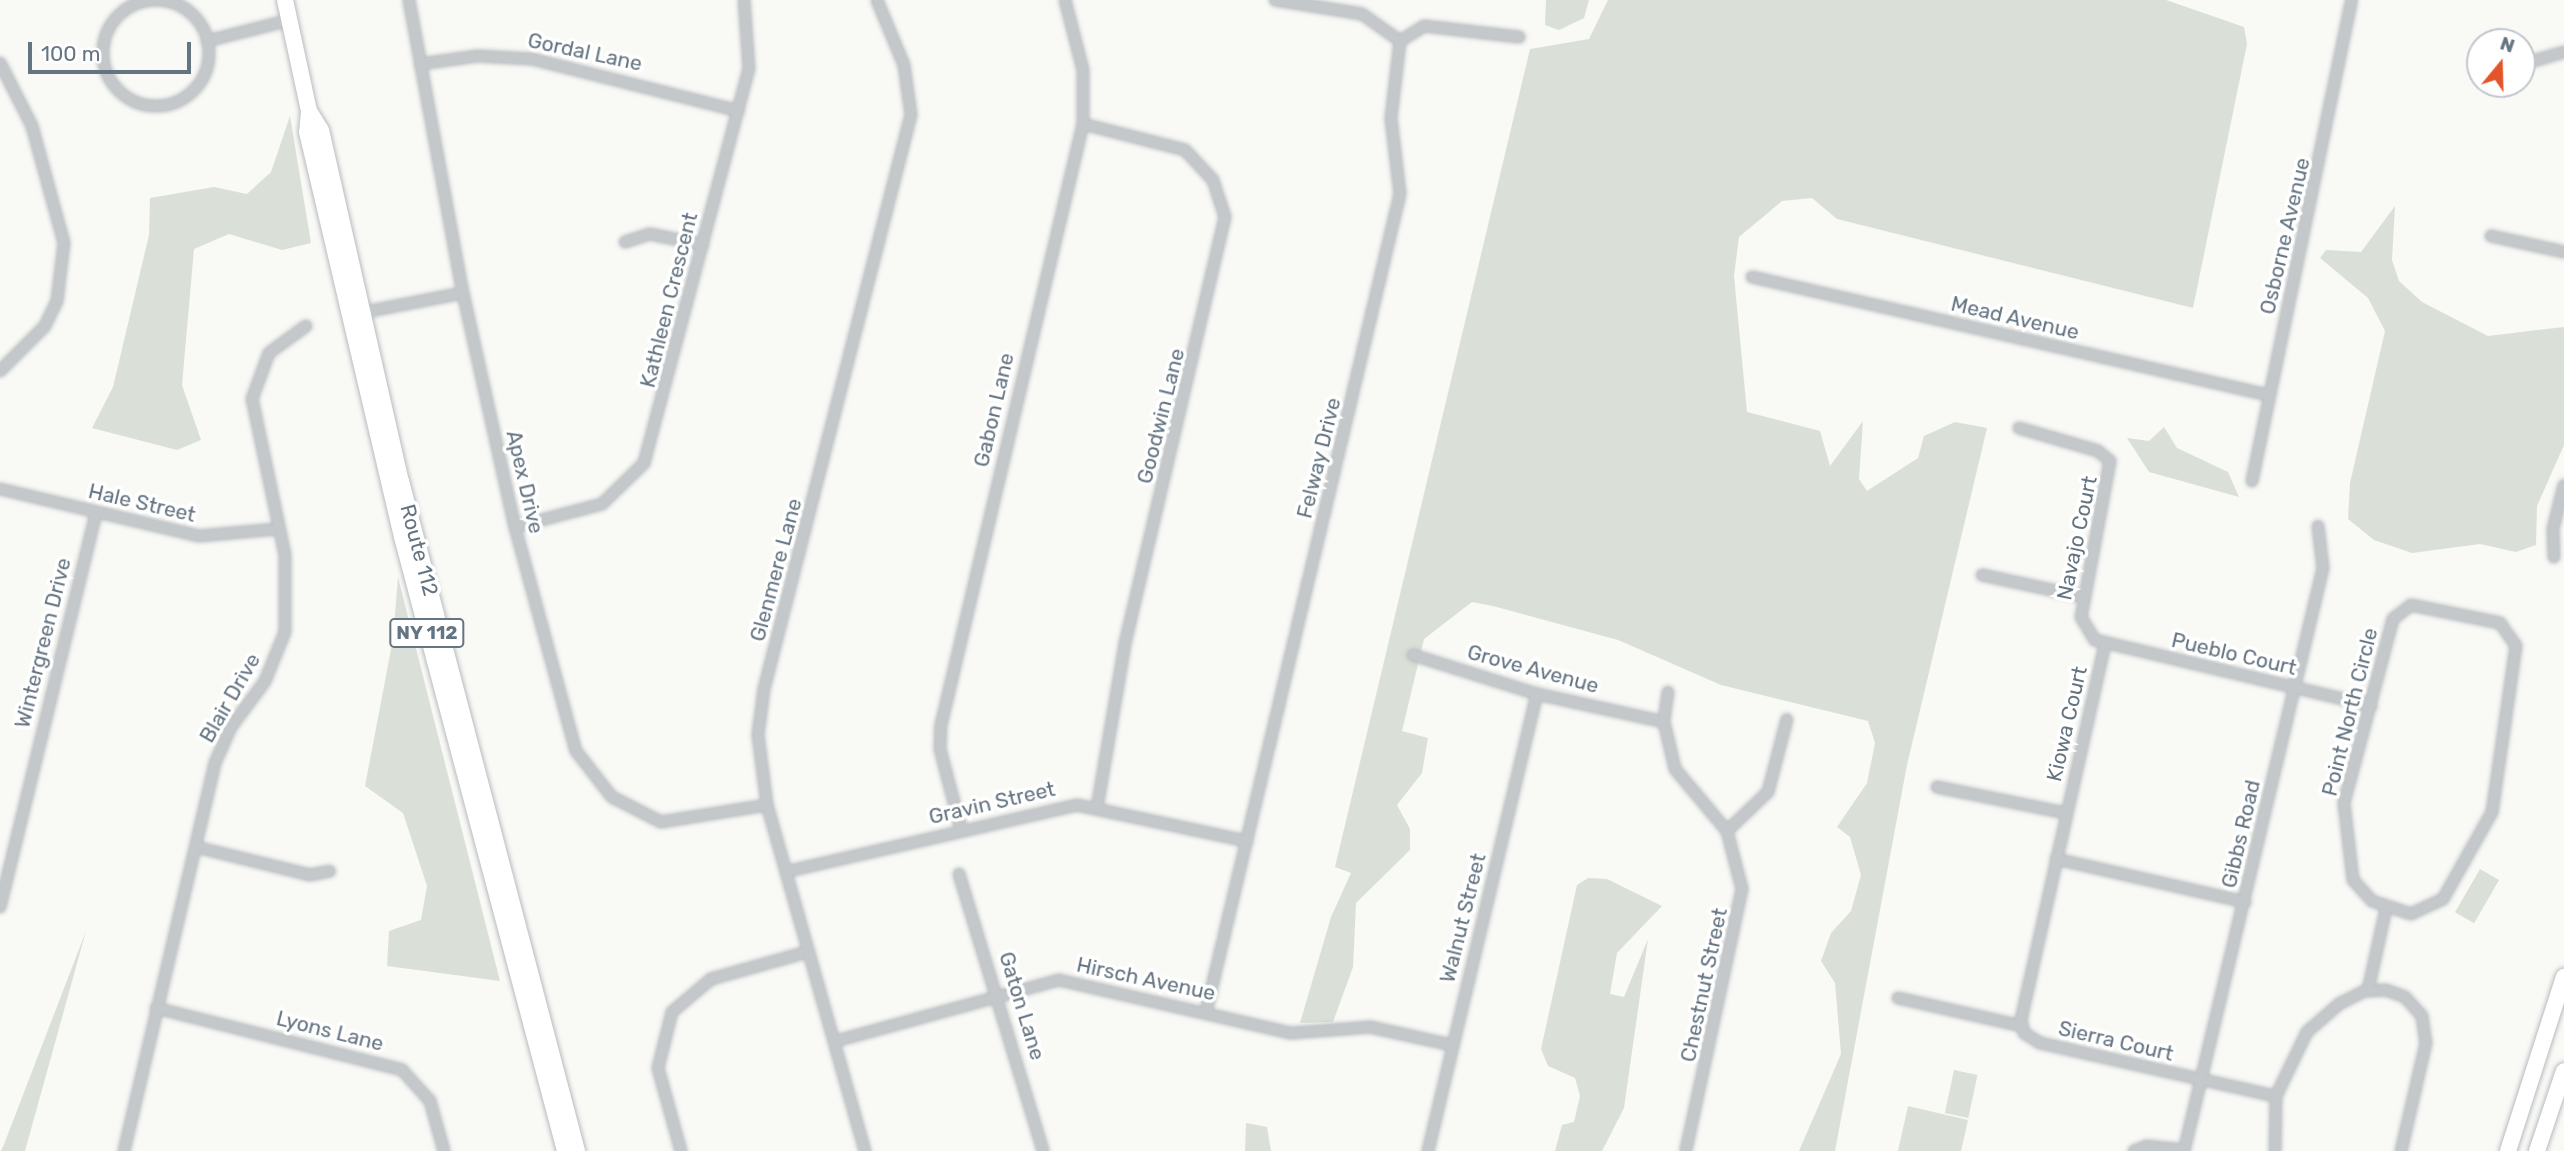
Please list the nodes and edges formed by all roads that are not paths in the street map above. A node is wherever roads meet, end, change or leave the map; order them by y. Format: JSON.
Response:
{"nodes":[{"id":1,"x":285,"y":0,"type":"edge"},
{"id":2,"x":409,"y":0,"type":"edge"},
{"id":3,"x":744,"y":0,"type":"edge"},
{"id":4,"x":877,"y":0,"type":"edge"},
{"id":5,"x":1065,"y":0,"type":"edge"},
{"id":6,"x":1275,"y":0,"type":"edge"},
{"id":7,"x":2352,"y":0,"type":"edge"},
{"id":8,"x":290,"y":20,"type":"junction"},
{"id":9,"x":1519,"y":37,"type":"dead end"},
{"id":10,"x":207,"y":41,"type":"junction"},
{"id":11,"x":1400,"y":41,"type":"junction"},
{"id":12,"x":2564,"y":52,"type":"edge"},
{"id":13,"x":2536,"y":60,"type":"edge"},
{"id":14,"x":0,"y":63,"type":"edge"},
{"id":15,"x":421,"y":64,"type":"junction"},
{"id":16,"x":739,"y":111,"type":"junction"},
{"id":17,"x":1083,"y":124,"type":"junction"},
{"id":18,"x":2491,"y":236,"type":"dead end"},
{"id":19,"x":625,"y":242,"type":"dead end"},
{"id":20,"x":703,"y":245,"type":"junction"},
{"id":21,"x":2564,"y":252,"type":"edge"},
{"id":22,"x":1752,"y":277,"type":"dead end"},
{"id":23,"x":463,"y":293,"type":"junction"},
{"id":24,"x":357,"y":314,"type":"junction"},
{"id":25,"x":306,"y":326,"type":"dead end"},
{"id":26,"x":0,"y":371,"type":"edge"},
{"id":27,"x":2268,"y":395,"type":"junction"},
{"id":28,"x":2019,"y":428,"type":"dead end"},
{"id":29,"x":2252,"y":481,"type":"dead end"},
{"id":30,"x":2564,"y":485,"type":"edge"},
{"id":31,"x":0,"y":489,"type":"edge"},
{"id":32,"x":96,"y":512,"type":"junction"},
{"id":33,"x":2318,"y":526,"type":"dead end"},
{"id":34,"x":515,"y":527,"type":"junction"},
{"id":35,"x":277,"y":529,"type":"junction"},
{"id":36,"x":2554,"y":557,"type":"dead end"},
{"id":37,"x":1982,"y":575,"type":"dead end"},
{"id":38,"x":2084,"y":597,"type":"junction"},
{"id":39,"x":2090,"y":636,"type":"joint"},
{"id":40,"x":2105,"y":644,"type":"junction"},
{"id":41,"x":1413,"y":655,"type":"dead end"},
{"id":42,"x":2296,"y":687,"type":"junction"},
{"id":43,"x":1668,"y":692,"type":"dead end"},
{"id":44,"x":1537,"y":694,"type":"junction"},
{"id":45,"x":2371,"y":706,"type":"junction"},
{"id":46,"x":1787,"y":719,"type":"dead end"},
{"id":47,"x":1664,"y":722,"type":"junction"},
{"id":48,"x":1937,"y":787,"type":"dead end"},
{"id":49,"x":767,"y":805,"type":"junction"},
{"id":50,"x":1097,"y":807,"type":"junction"},
{"id":51,"x":2066,"y":813,"type":"junction"},
{"id":52,"x":961,"y":829,"type":"junction"},
{"id":53,"x":1727,"y":831,"type":"junction"},
{"id":54,"x":1247,"y":841,"type":"junction"},
{"id":55,"x":196,"y":847,"type":"junction"},
{"id":56,"x":2056,"y":859,"type":"junction"},
{"id":57,"x":330,"y":871,"type":"dead end"},
{"id":58,"x":789,"y":872,"type":"junction"},
{"id":59,"x":959,"y":874,"type":"dead end"},
{"id":60,"x":2245,"y":902,"type":"junction"},
{"id":61,"x":0,"y":907,"type":"edge"},
{"id":62,"x":2386,"y":909,"type":"junction"},
{"id":63,"x":807,"y":952,"type":"junction"},
{"id":64,"x":2564,"y":977,"type":"edge"},
{"id":65,"x":2368,"y":990,"type":"junction"},
{"id":66,"x":1002,"y":997,"type":"junction"},
{"id":67,"x":1898,"y":998,"type":"dead end"},
{"id":68,"x":156,"y":1007,"type":"junction"},
{"id":69,"x":1206,"y":1012,"type":"junction"},
{"id":70,"x":2023,"y":1030,"type":"junction"},
{"id":71,"x":836,"y":1041,"type":"junction"},
{"id":72,"x":1451,"y":1045,"type":"junction"},
{"id":73,"x":2564,"y":1070,"type":"edge"},
{"id":74,"x":2201,"y":1080,"type":"junction"},
{"id":75,"x":2276,"y":1097,"type":"junction"},
{"id":76,"x":2184,"y":1150,"type":"edge"},
{"id":77,"x":124,"y":1151,"type":"edge"},
{"id":78,"x":444,"y":1151,"type":"edge"},
{"id":79,"x":565,"y":1151,"type":"edge"},
{"id":80,"x":577,"y":1151,"type":"edge"},
{"id":81,"x":681,"y":1151,"type":"edge"},
{"id":82,"x":865,"y":1151,"type":"edge"},
{"id":83,"x":1043,"y":1151,"type":"edge"},
{"id":84,"x":1428,"y":1151,"type":"edge"},
{"id":85,"x":1686,"y":1151,"type":"edge"},
{"id":86,"x":2134,"y":1151,"type":"edge"},
{"id":87,"x":2275,"y":1151,"type":"edge"},
{"id":88,"x":2401,"y":1151,"type":"edge"},
{"id":89,"x":2508,"y":1151,"type":"edge"},
{"id":90,"x":2537,"y":1151,"type":"edge"}],
"edges":[{"from":1,"to":8,"type":"main road","name":"Route 112","number":"NY 112"},
{"from":2,"to":15,"type":"street","name":"Apex Drive"},
{"from":3,"to":16,"type":"street","name":"Kathleen Crescent"},
{"from":4,"to":49,"type":"street","name":"Glenmere Lane"},
{"from":5,"to":17,"type":"street","name":"Gabon Lane"},
{"from":6,"to":11,"type":"street"},
{"from":7,"to":27,"type":"street","name":"Osborne Avenue"},
{"from":8,"to":10,"type":"street"},
{"from":8,"to":24,"type":"main road","name":"Route 112","number":"NY 112"},
{"from":9,"to":11,"type":"street"},
{"from":10,"to":10,"type":"street"},
{"from":11,"to":54,"type":"street","name":"Felway Drive"},
{"from":12,"to":13,"type":"street"},
{"from":14,"to":26,"type":"street"},
{"from":15,"to":16,"type":"street","name":"Gordal Lane"},
{"from":15,"to":23,"type":"street","name":"Apex Drive"},
{"from":16,"to":20,"type":"street","name":"Kathleen Crescent"},
{"from":17,"to":50,"type":"street","name":"Goodwin Lane"},
{"from":17,"to":52,"type":"street","name":"Gabon Lane"},
{"from":18,"to":21,"type":"street"},
{"from":19,"to":20,"type":"street"},
{"from":20,"to":34,"type":"street","name":"Kathleen Crescent"},
{"from":22,"to":27,"type":"street","name":"Mead Avenue"},
{"from":23,"to":24,"type":"street"},
{"from":23,"to":34,"type":"street","name":"Apex Drive"},
{"from":24,"to":79,"type":"main road","name":"Route 112","number":"NY 112"},
{"from":24,"to":80,"type":"main road","name":"Route 112","number":"NY 112"},
{"from":25,"to":35,"type":"street","name":"Blair Drive"},
{"from":27,"to":29,"type":"street","name":"Osborne Avenue"},
{"from":28,"to":38,"type":"street","name":"Navajo Court"},
{"from":30,"to":36,"type":"street"},
{"from":31,"to":32,"type":"street","name":"Hale Street"},
{"from":32,"to":35,"type":"street","name":"Hale Street"},
{"from":32,"to":61,"type":"street","name":"Wintergreen Drive"},
{"from":33,"to":42,"type":"street","name":"Gibbs Road"},
{"from":34,"to":49,"type":"street","name":"Apex Drive"},
{"from":35,"to":55,"type":"street","name":"Blair Drive"},
{"from":37,"to":38,"type":"street"},
{"from":38,"to":39,"type":"street","name":"Navajo Court"},
{"from":39,"to":40,"type":"street","name":"Pueblo Court"},
{"from":40,"to":42,"type":"street","name":"Pueblo Court"},
{"from":40,"to":51,"type":"street","name":"Kiowa Court"},
{"from":41,"to":44,"type":"street","name":"Grove Avenue"},
{"from":42,"to":45,"type":"street","name":"Pueblo Court"},
{"from":42,"to":60,"type":"street","name":"Gibbs Road"},
{"from":43,"to":47,"type":"street","name":"Chestnut Street"},
{"from":44,"to":47,"type":"street","name":"Grove Avenue"},
{"from":44,"to":72,"type":"street","name":"Walnut Street"},
{"from":45,"to":62,"type":"street","name":"Point North Circle"},
{"from":45,"to":62,"type":"street","name":"Point North Circle"},
{"from":46,"to":53,"type":"street"},
{"from":47,"to":53,"type":"street","name":"Chestnut Street"},
{"from":48,"to":51,"type":"street"},
{"from":49,"to":58,"type":"street","name":"Glenmere Lane"},
{"from":50,"to":52,"type":"street","name":"Gravin Street"},
{"from":50,"to":54,"type":"street","name":"Gravin Street"},
{"from":51,"to":56,"type":"street"},
{"from":52,"to":58,"type":"street","name":"Gravin Street"},
{"from":53,"to":85,"type":"street","name":"Chestnut Street"},
{"from":54,"to":69,"type":"street","name":"Felway Drive"},
{"from":55,"to":57,"type":"street"},
{"from":55,"to":68,"type":"street","name":"Blair Drive"},
{"from":56,"to":60,"type":"street"},
{"from":56,"to":70,"type":"street"},
{"from":58,"to":63,"type":"street","name":"Glenmere Lane"},
{"from":59,"to":66,"type":"street","name":"Gaton Lane"},
{"from":60,"to":74,"type":"street","name":"Gibbs Road"},
{"from":62,"to":65,"type":"street"},
{"from":63,"to":71,"type":"street","name":"Glenmere Lane"},
{"from":63,"to":81,"type":"street"},
{"from":64,"to":89,"type":"main road"},
{"from":65,"to":75,"type":"street"},
{"from":65,"to":88,"type":"street"},
{"from":66,"to":69,"type":"street","name":"Hirsch Avenue"},
{"from":66,"to":71,"type":"street","name":"Hirsch Avenue"},
{"from":66,"to":83,"type":"street","name":"Gaton Lane"},
{"from":67,"to":70,"type":"street","name":"Sierra Court"},
{"from":68,"to":77,"type":"street","name":"Blair Drive"},
{"from":68,"to":78,"type":"street","name":"Lyons Lane"},
{"from":69,"to":72,"type":"street","name":"Hirsch Avenue"},
{"from":70,"to":74,"type":"street","name":"Sierra Court"},
{"from":71,"to":82,"type":"street","name":"Glenmere Lane"},
{"from":72,"to":84,"type":"street","name":"Walnut Street"},
{"from":73,"to":90,"type":"main road"},
{"from":74,"to":75,"type":"street","name":"Sierra Court"},
{"from":74,"to":76,"type":"street","name":"Gibbs Road"},
{"from":75,"to":87,"type":"street"},
{"from":76,"to":86,"type":"street","name":"Gibbs Road"}]}
